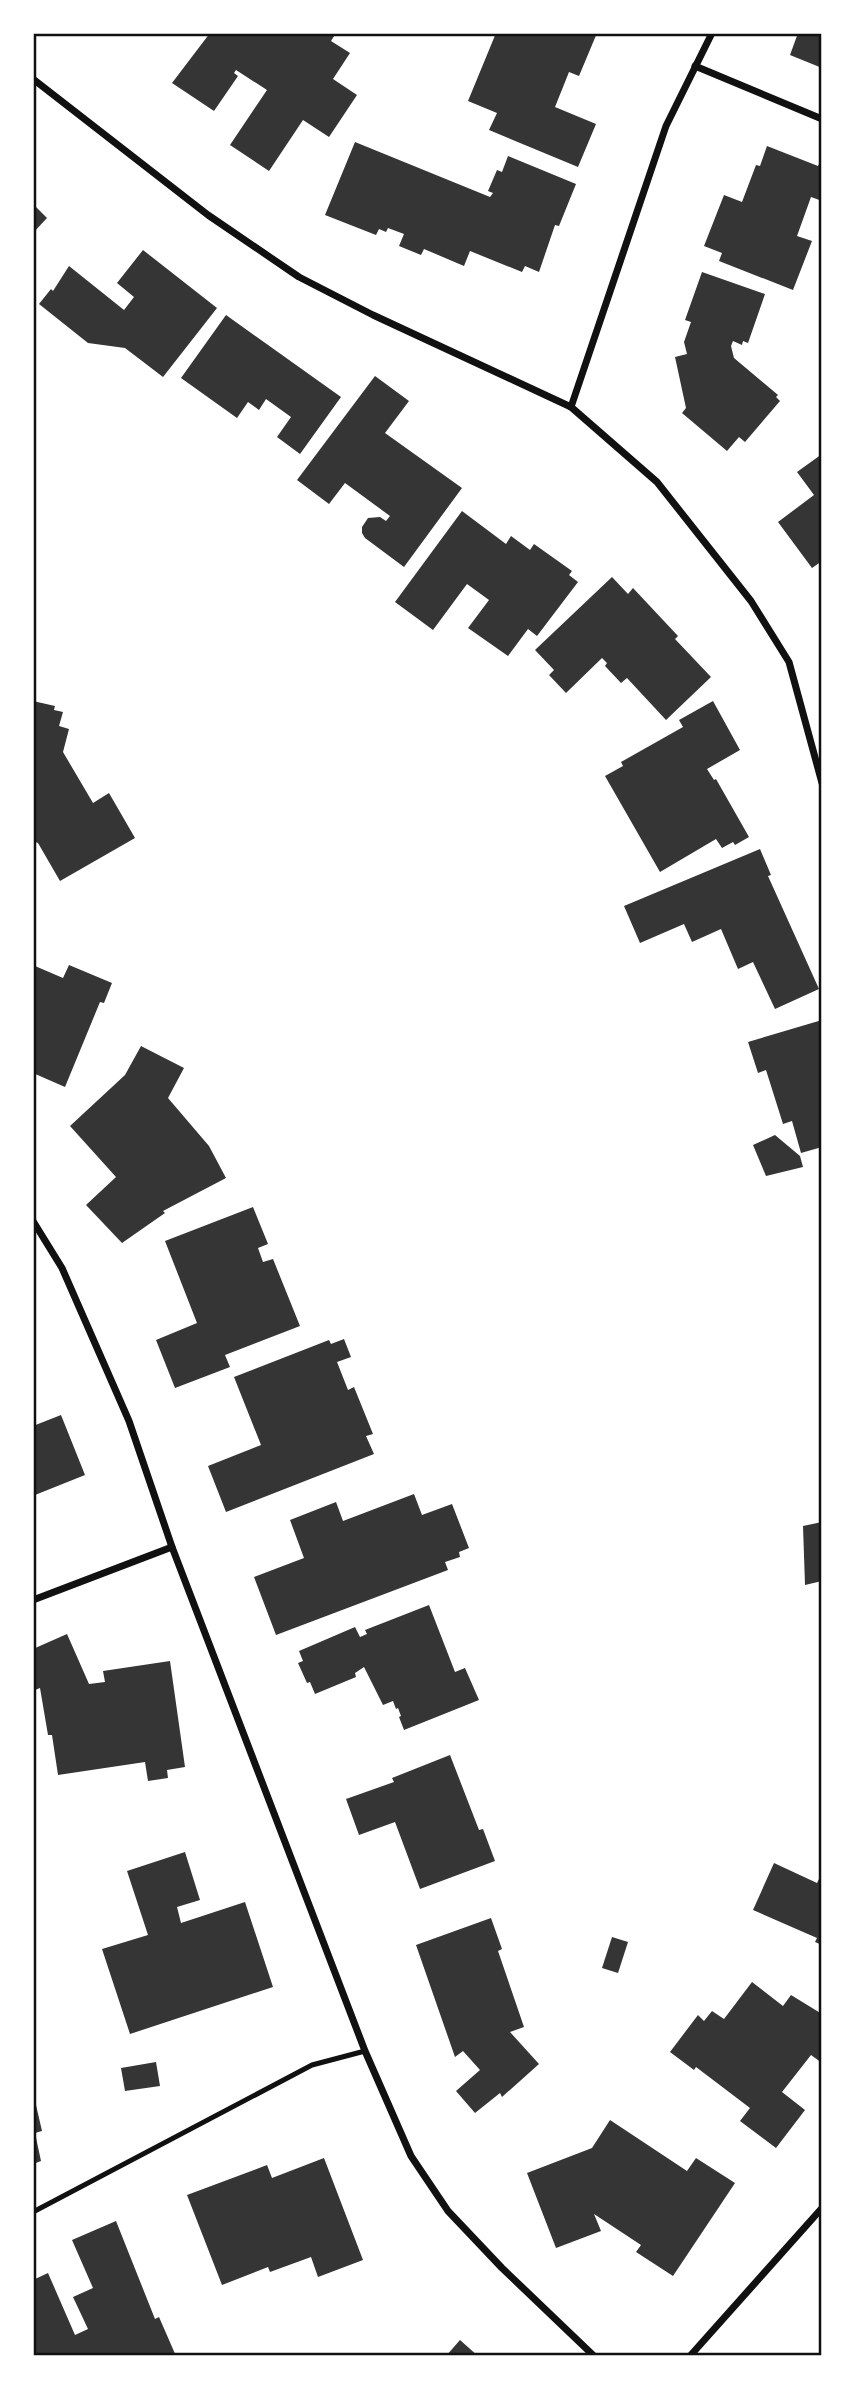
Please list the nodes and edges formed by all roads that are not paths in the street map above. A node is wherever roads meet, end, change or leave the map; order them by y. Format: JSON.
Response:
{"nodes":[{"id":1,"x":712,"y":33,"type":"edge"},
{"id":2,"x":695,"y":66,"type":"junction"},
{"id":3,"x":33,"y":79,"type":"edge"},
{"id":4,"x":822,"y":120,"type":"edge"},
{"id":5,"x":571,"y":407,"type":"junction"},
{"id":6,"x":822,"y":783,"type":"edge"},
{"id":7,"x":33,"y":1221,"type":"edge"},
{"id":8,"x":173,"y":1547,"type":"junction"},
{"id":9,"x":33,"y":1600,"type":"edge"},
{"id":10,"x":365,"y":2051,"type":"junction"},
{"id":11,"x":822,"y":2208,"type":"edge"},
{"id":12,"x":33,"y":2212,"type":"edge"},
{"id":13,"x":594,"y":2356,"type":"edge"},
{"id":14,"x":690,"y":2356,"type":"edge"}],
"edges":[{"from":1,"to":2,"type":"street"},
{"from":2,"to":4,"type":"street"},
{"from":2,"to":5,"type":"street"},
{"from":3,"to":5,"type":"street"},
{"from":5,"to":6,"type":"street"},
{"from":7,"to":8,"type":"street"},
{"from":8,"to":9,"type":"street"},
{"from":8,"to":10,"type":"street"},
{"from":10,"to":12,"type":"lane"},
{"from":10,"to":13,"type":"street"},
{"from":11,"to":14,"type":"street"}]}
